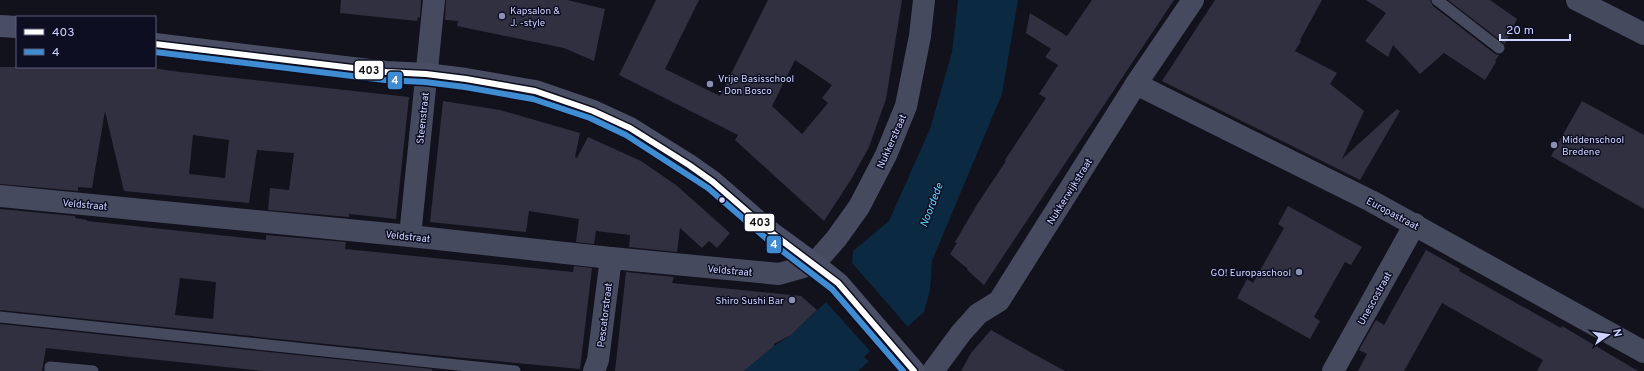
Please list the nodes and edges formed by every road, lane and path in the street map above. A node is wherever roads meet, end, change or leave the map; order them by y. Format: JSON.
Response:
{"nodes":[{"id":1,"x":434,"y":0,"type":"edge"},
{"id":2,"x":924,"y":0,"type":"edge"},
{"id":3,"x":1193,"y":0,"type":"edge"},
{"id":4,"x":1437,"y":0,"type":"edge"},
{"id":5,"x":1577,"y":0,"type":"edge"},
{"id":6,"x":0,"y":26,"type":"edge"},
{"id":7,"x":16,"y":27,"type":"edge"},
{"id":8,"x":1644,"y":34,"type":"edge"},
{"id":9,"x":156,"y":44,"type":"edge"},
{"id":10,"x":1499,"y":48,"type":"dead end"},
{"id":11,"x":426,"y":74,"type":"junction"},
{"id":12,"x":1136,"y":84,"type":"junction"},
{"id":13,"x":0,"y":196,"type":"edge"},
{"id":14,"x":1415,"y":224,"type":"junction"},
{"id":15,"x":410,"y":236,"type":"junction"},
{"id":16,"x":611,"y":258,"type":"junction"},
{"id":17,"x":814,"y":264,"type":"junction"},
{"id":18,"x":0,"y":317,"type":"edge"},
{"id":19,"x":1644,"y":352,"type":"edge"},
{"id":20,"x":50,"y":371,"type":"edge"},
{"id":21,"x":93,"y":371,"type":"edge"},
{"id":22,"x":515,"y":371,"type":"edge"},
{"id":23,"x":594,"y":371,"type":"edge"},
{"id":24,"x":914,"y":371,"type":"edge"},
{"id":25,"x":933,"y":371,"type":"edge"},
{"id":26,"x":1332,"y":371,"type":"edge"}],
"edges":[{"from":1,"to":11,"type":"street","name":"Steenstraat"},
{"from":2,"to":17,"type":"street","name":"Nukkerstraat"},
{"from":3,"to":12,"type":"street","name":"Nukkerwijkstraat"},
{"from":4,"to":10,"type":"lane"},
{"from":5,"to":8,"type":"street"},
{"from":6,"to":7,"type":"street"},
{"from":9,"to":11,"type":"street"},
{"from":11,"to":15,"type":"street","name":"Steenstraat"},
{"from":11,"to":17,"type":"street"},
{"from":12,"to":14,"type":"street","name":"Europastraat"},
{"from":12,"to":25,"type":"street","name":"Nukkerwijkstraat"},
{"from":13,"to":15,"type":"street","name":"Veldstraat"},
{"from":14,"to":19,"type":"street","name":"Europastraat"},
{"from":14,"to":26,"type":"street","name":"Unescostraat"},
{"from":15,"to":16,"type":"street","name":"Veldstraat"},
{"from":16,"to":17,"type":"street","name":"Veldstraat"},
{"from":16,"to":23,"type":"street","name":"Pescatorstraat"},
{"from":17,"to":24,"type":"street"},
{"from":18,"to":22,"type":"lane"},
{"from":20,"to":21,"type":"lane"}]}
